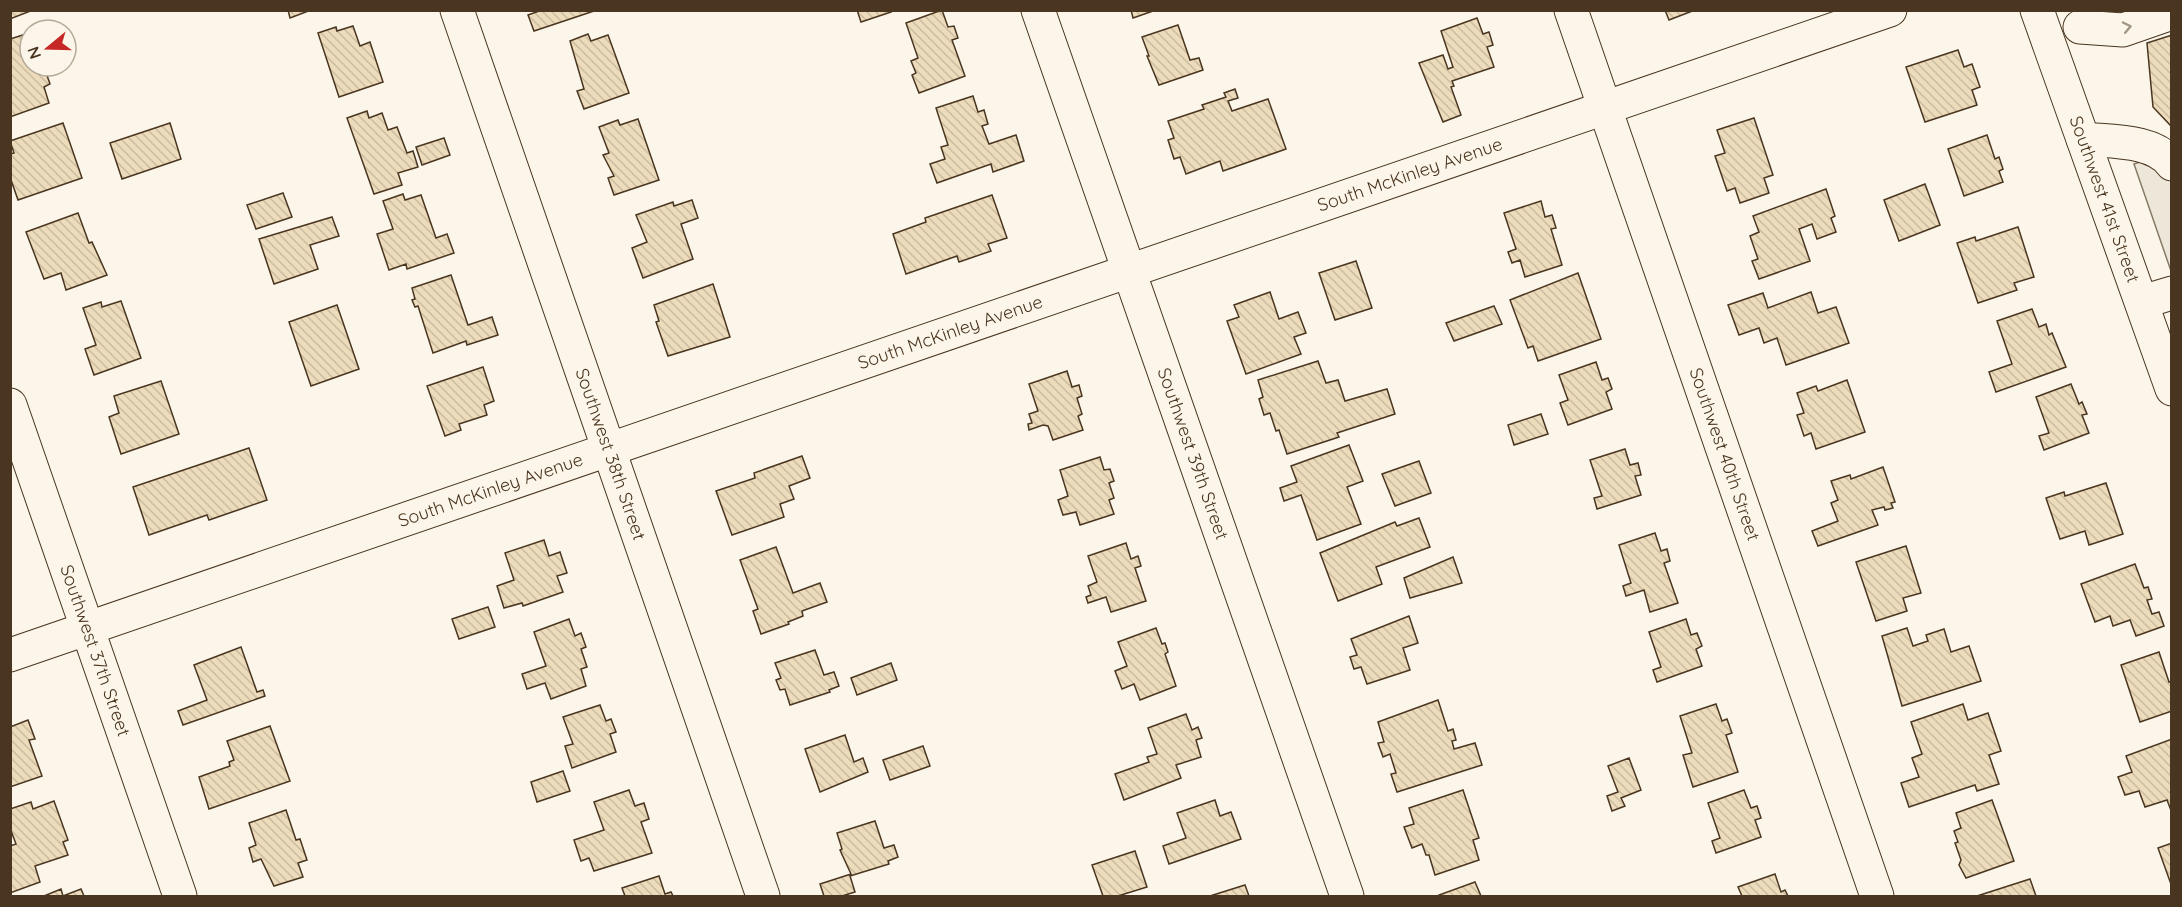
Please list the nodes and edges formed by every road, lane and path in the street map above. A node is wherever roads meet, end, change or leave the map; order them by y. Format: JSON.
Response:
{"nodes":[{"id":1,"x":457,"y":10,"type":"edge"},
{"id":2,"x":1038,"y":10,"type":"edge"},
{"id":3,"x":1571,"y":10,"type":"edge"},
{"id":4,"x":1890,"y":10,"type":"edge"},
{"id":5,"x":2037,"y":10,"type":"edge"},
{"id":6,"x":2172,"y":13,"type":"edge"},
{"id":7,"x":2091,"y":19,"type":"edge"},
{"id":8,"x":2050,"y":50,"type":"junction"},
{"id":9,"x":1604,"y":107,"type":"junction"},
{"id":10,"x":2083,"y":139,"type":"junction"},
{"id":11,"x":2172,"y":164,"type":"edge"},
{"id":12,"x":1127,"y":271,"type":"junction"},
{"id":13,"x":2157,"y":297,"type":"edge"},
{"id":14,"x":2172,"y":389,"type":"edge"},
{"id":15,"x":10,"y":405,"type":"edge"},
{"id":16,"x":608,"y":450,"type":"junction"},
{"id":17,"x":88,"y":629,"type":"junction"},
{"id":18,"x":10,"y":655,"type":"edge"},
{"id":19,"x":180,"y":897,"type":"edge"},
{"id":20,"x":763,"y":897,"type":"edge"},
{"id":21,"x":1347,"y":897,"type":"edge"},
{"id":22,"x":1876,"y":897,"type":"edge"}],
"edges":[{"from":1,"to":16,"type":"street","name":"Southwest 38th Street"},
{"from":2,"to":12,"type":"street","name":"Southwest 39th Street"},
{"from":3,"to":9,"type":"street","name":"Southwest 40th Street"},
{"from":4,"to":9,"type":"street","name":"South McKinley Avenue"},
{"from":5,"to":8,"type":"street","name":"Southwest 41st Street"},
{"from":7,"to":6,"type":"street","one_way":true},
{"from":7,"to":8,"type":"street"},
{"from":8,"to":10,"type":"street","name":"Southwest 41st Street"},
{"from":9,"to":12,"type":"street","name":"South McKinley Avenue"},
{"from":9,"to":22,"type":"street","name":"Southwest 40th Street"},
{"from":10,"to":11,"type":"street"},
{"from":10,"to":13,"type":"street","name":"Southwest 41st Street"},
{"from":12,"to":16,"type":"street","name":"South McKinley Avenue"},
{"from":12,"to":21,"type":"street","name":"Southwest 39th Street"},
{"from":13,"to":14,"type":"street","name":"Southwest 41st Street"},
{"from":15,"to":17,"type":"street","name":"Southwest 37th Street"},
{"from":16,"to":17,"type":"street","name":"South McKinley Avenue"},
{"from":16,"to":20,"type":"street","name":"Southwest 38th Street"},
{"from":17,"to":18,"type":"street","name":"South McKinley Avenue"},
{"from":17,"to":19,"type":"street","name":"Southwest 37th Street"}]}
